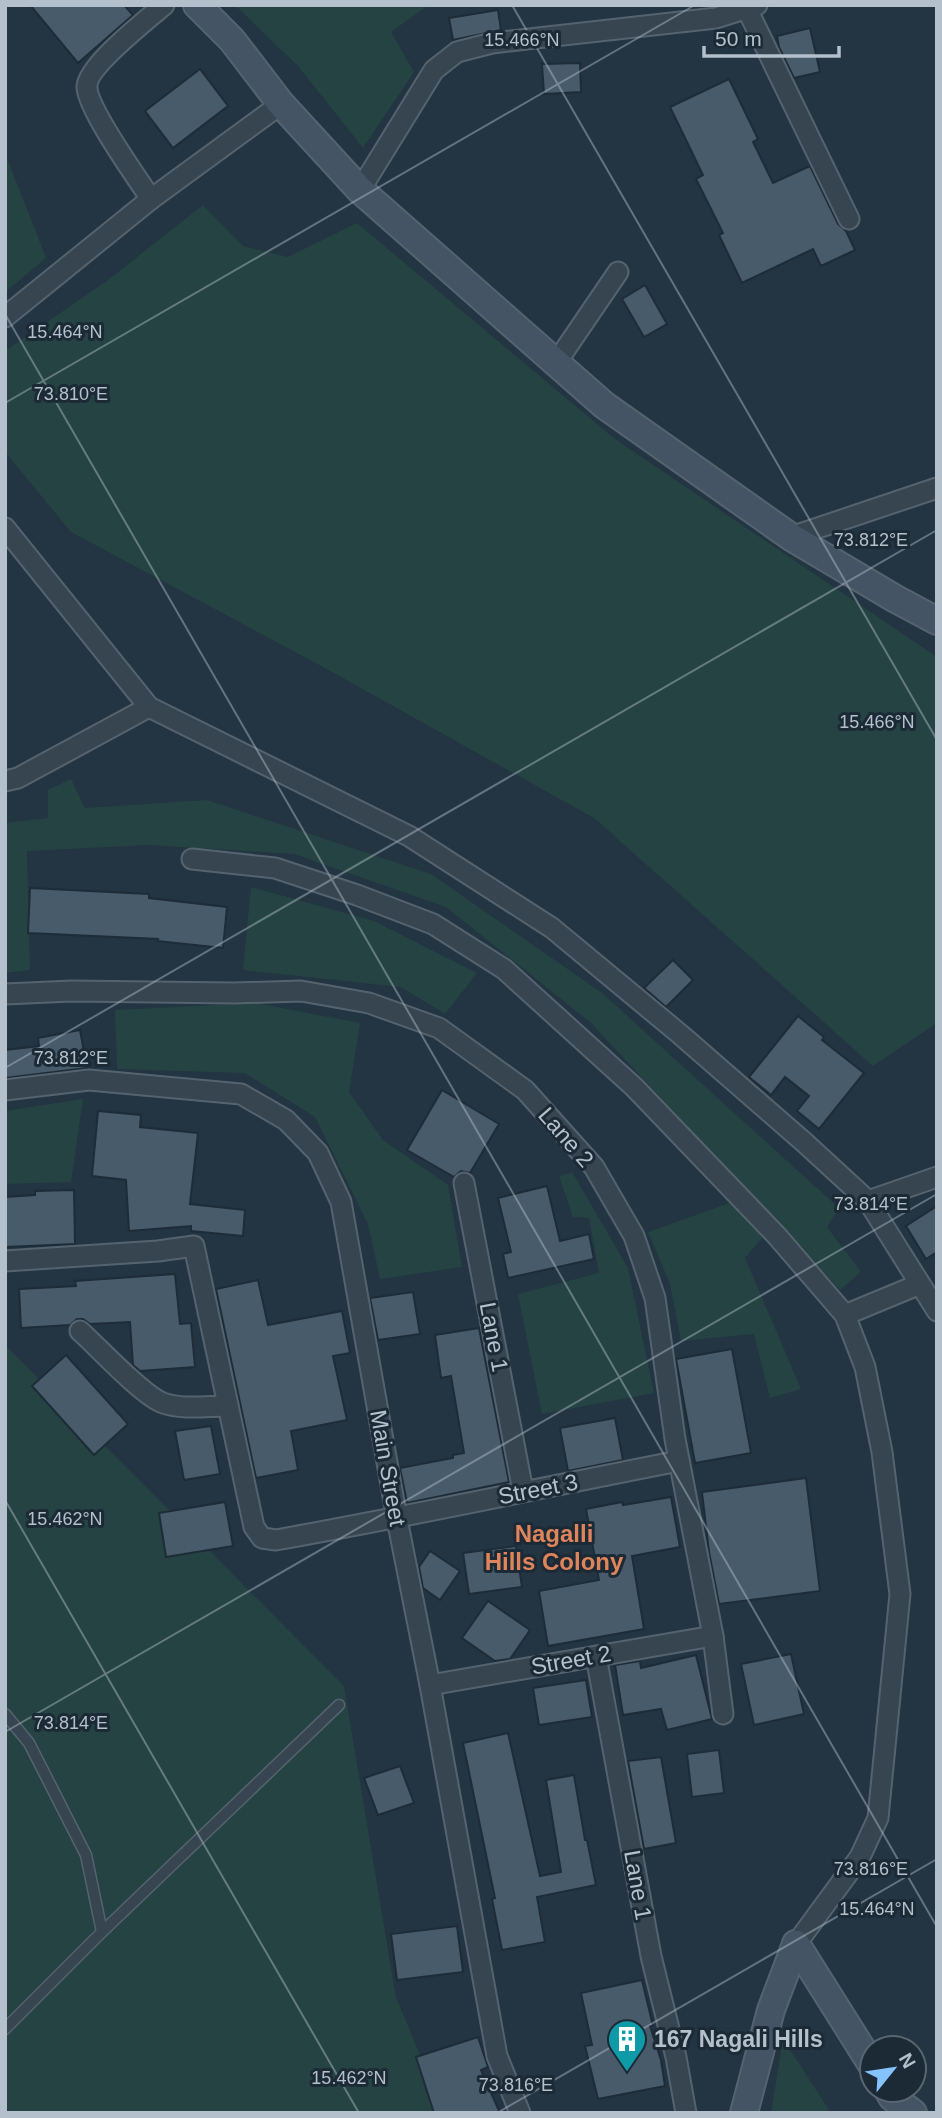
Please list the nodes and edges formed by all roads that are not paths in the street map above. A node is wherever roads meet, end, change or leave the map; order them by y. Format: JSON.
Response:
{"nodes":[{"id":1,"x":164,"y":5,"type":"edge"},
{"id":2,"x":197,"y":5,"type":"edge"},
{"id":3,"x":752,"y":7,"type":"edge"},
{"id":4,"x":281,"y":104,"type":"junction"},
{"id":5,"x":360,"y":190,"type":"junction"},
{"id":6,"x":151,"y":199,"type":"junction"},
{"id":7,"x":849,"y":219,"type":"dead end"},
{"id":8,"x":618,"y":272,"type":"dead end"},
{"id":9,"x":5,"y":317,"type":"edge"},
{"id":10,"x":556,"y":363,"type":"junction"},
{"id":11,"x":937,"y":488,"type":"edge"},
{"id":12,"x":5,"y":528,"type":"edge"},
{"id":13,"x":791,"y":537,"type":"junction"},
{"id":14,"x":937,"y":621,"type":"edge"},
{"id":15,"x":149,"y":707,"type":"junction"},
{"id":16,"x":5,"y":780,"type":"edge"},
{"id":17,"x":192,"y":859,"type":"dead end"},
{"id":18,"x":5,"y":994,"type":"edge"},
{"id":19,"x":5,"y":1090,"type":"edge"},
{"id":20,"x":937,"y":1177,"type":"edge"},
{"id":21,"x":464,"y":1183,"type":"dead end"},
{"id":22,"x":868,"y":1201,"type":"junction"},
{"id":23,"x":5,"y":1261,"type":"edge"},
{"id":24,"x":920,"y":1284,"type":"junction"},
{"id":25,"x":937,"y":1311,"type":"edge"},
{"id":26,"x":845,"y":1315,"type":"junction"},
{"id":27,"x":80,"y":1331,"type":"dead end"},
{"id":28,"x":228,"y":1406,"type":"junction"},
{"id":29,"x":679,"y":1461,"type":"junction"},
{"id":30,"x":523,"y":1491,"type":"junction"},
{"id":31,"x":397,"y":1519,"type":"junction"},
{"id":32,"x":713,"y":1636,"type":"junction"},
{"id":33,"x":596,"y":1656,"type":"junction"},
{"id":34,"x":430,"y":1685,"type":"junction"},
{"id":35,"x":340,"y":1706,"type":"dead end"},
{"id":36,"x":5,"y":1714,"type":"edge"},
{"id":37,"x":723,"y":1714,"type":"dead end"},
{"id":38,"x":102,"y":1932,"type":"junction"},
{"id":39,"x":796,"y":1944,"type":"junction"},
{"id":40,"x":5,"y":2029,"type":"edge"},
{"id":41,"x":858,"y":2043,"type":"edge"},
{"id":42,"x":520,"y":2113,"type":"edge"},
{"id":43,"x":686,"y":2113,"type":"edge"},
{"id":44,"x":744,"y":2113,"type":"edge"}],
"edges":[{"from":1,"to":6,"type":"street"},
{"from":2,"to":4,"type":"street"},
{"from":3,"to":5,"type":"street"},
{"from":3,"to":7,"type":"street"},
{"from":4,"to":5,"type":"street"},
{"from":4,"to":6,"type":"street"},
{"from":5,"to":10,"type":"street"},
{"from":6,"to":9,"type":"street"},
{"from":8,"to":10,"type":"street"},
{"from":10,"to":13,"type":"street"},
{"from":11,"to":13,"type":"street"},
{"from":12,"to":15,"type":"street"},
{"from":13,"to":14,"type":"street"},
{"from":15,"to":16,"type":"street"},
{"from":15,"to":22,"type":"street"},
{"from":17,"to":26,"type":"street"},
{"from":18,"to":29,"type":"street","name":"Lane 2"},
{"from":19,"to":31,"type":"street","name":"Main Street"},
{"from":20,"to":22,"type":"street"},
{"from":21,"to":30,"type":"street","name":"Lane 1"},
{"from":22,"to":24,"type":"street"},
{"from":23,"to":28,"type":"street"},
{"from":24,"to":25,"type":"street"},
{"from":24,"to":26,"type":"street"},
{"from":26,"to":39,"type":"street"},
{"from":27,"to":28,"type":"street"},
{"from":28,"to":31,"type":"street","name":"Street 3"},
{"from":29,"to":30,"type":"street","name":"Street 3"},
{"from":29,"to":32,"type":"street","name":"Lane 2"},
{"from":30,"to":31,"type":"street","name":"Street 3"},
{"from":31,"to":34,"type":"street","name":"Main Street"},
{"from":32,"to":33,"type":"street","name":"Street 2"},
{"from":32,"to":37,"type":"street","name":"Lane 2"},
{"from":33,"to":34,"type":"street","name":"Street 2"},
{"from":33,"to":43,"type":"street","name":"Lane 1"},
{"from":34,"to":42,"type":"street","name":"Main Street"},
{"from":35,"to":38,"type":"lane"},
{"from":36,"to":38,"type":"lane"},
{"from":38,"to":40,"type":"lane"},
{"from":39,"to":41,"type":"street"},
{"from":39,"to":44,"type":"street"}]}
